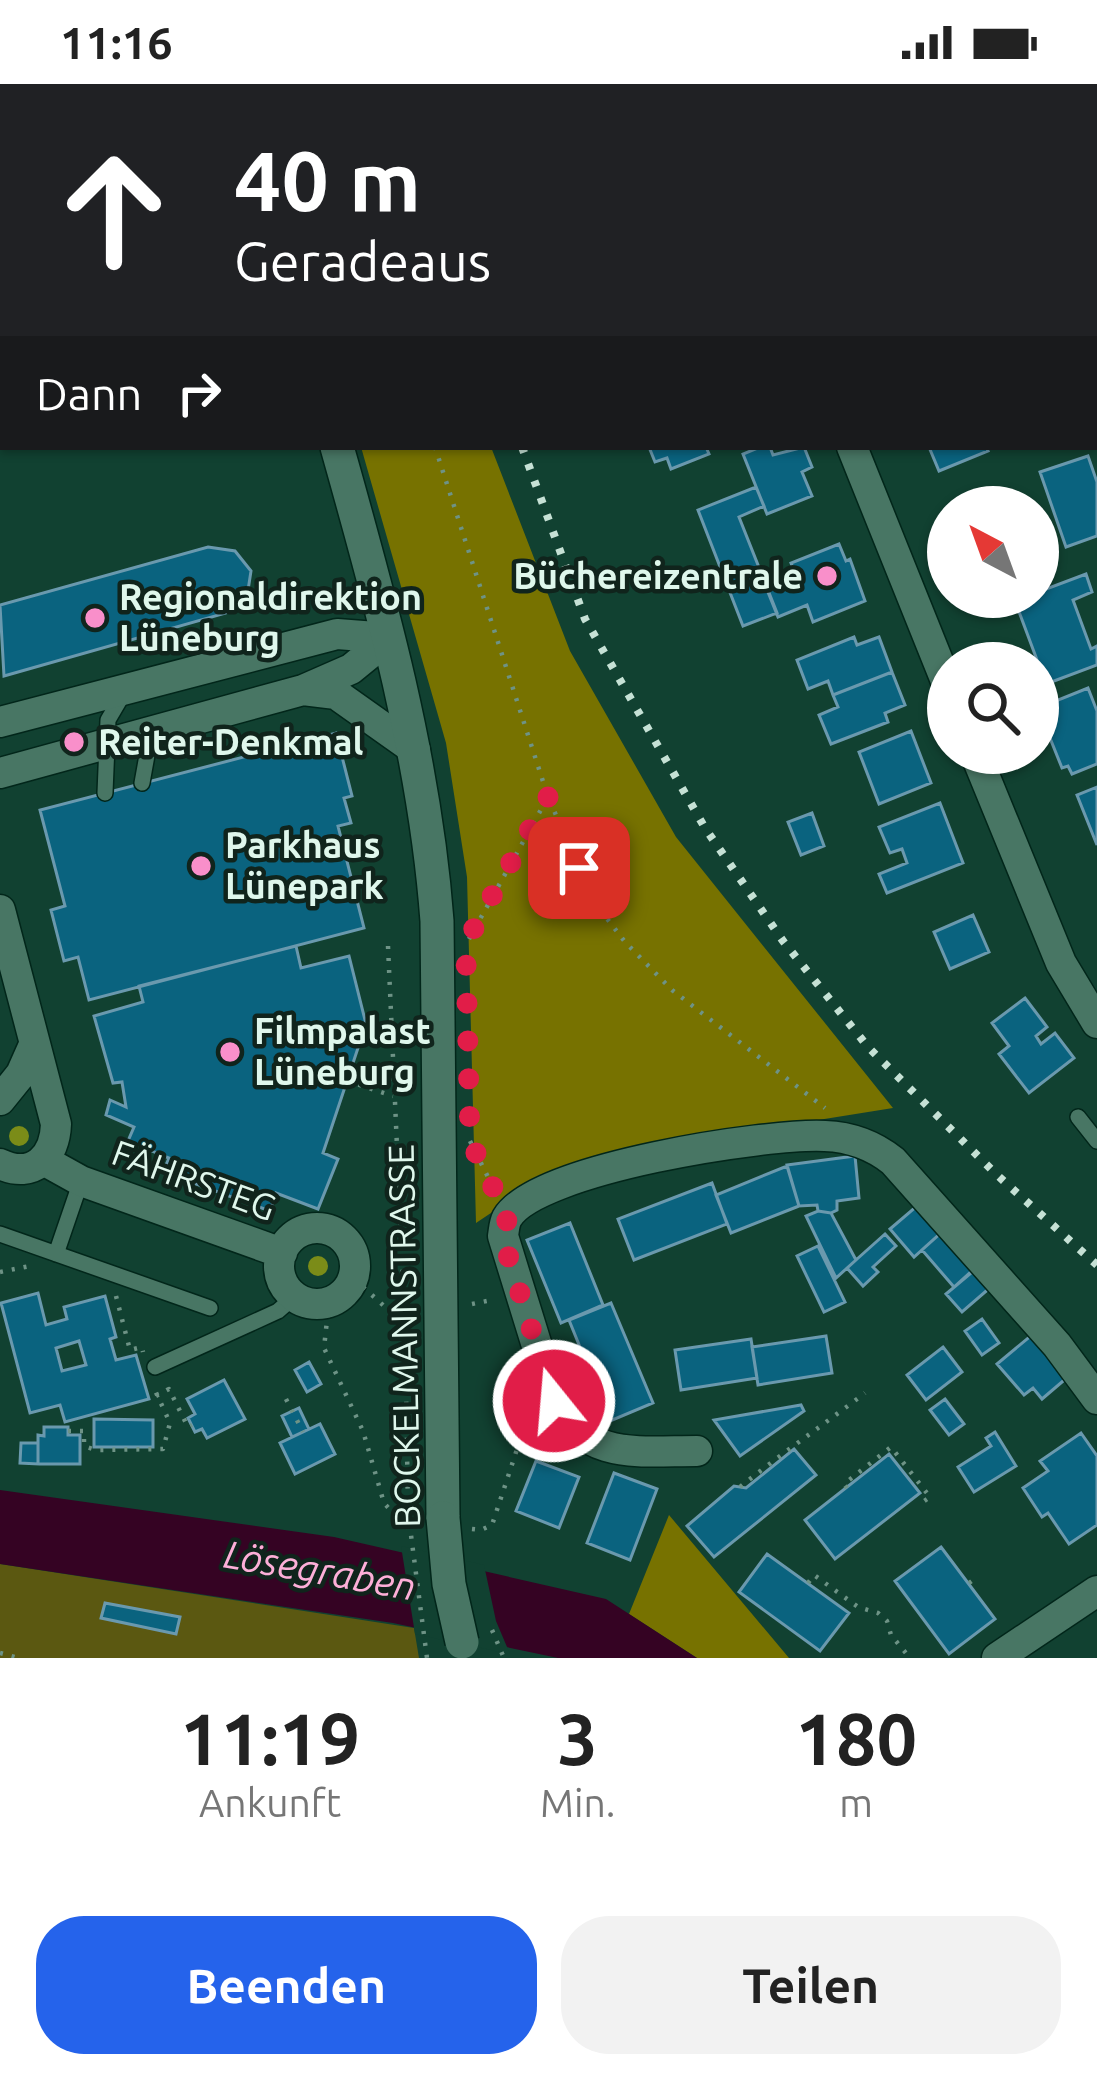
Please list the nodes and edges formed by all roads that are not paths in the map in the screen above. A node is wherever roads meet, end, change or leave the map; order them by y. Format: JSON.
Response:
{"nodes":[{"id":1,"x":338,"y":450,"type":"edge"},
{"id":2,"x":853,"y":450,"type":"edge"},
{"id":3,"x":389,"y":638,"type":"junction"},
{"id":4,"x":930,"y":642,"type":"edge"},
{"id":5,"x":127,"y":689,"type":"junction"},
{"id":6,"x":302,"y":690,"type":"junction"},
{"id":7,"x":0,"y":722,"type":"edge"},
{"id":8,"x":151,"y":732,"type":"junction"},
{"id":9,"x":104,"y":745,"type":"junction"},
{"id":10,"x":415,"y":750,"type":"junction"},
{"id":11,"x":0,"y":773,"type":"edge"},
{"id":12,"x":984,"y":774,"type":"edge"},
{"id":13,"x":142,"y":783,"type":"dead end"},
{"id":14,"x":105,"y":793,"type":"dead end"},
{"id":15,"x":0,"y":910,"type":"edge"},
{"id":16,"x":1097,"y":1023,"type":"edge"},
{"id":17,"x":33,"y":1047,"type":"junction"},
{"id":18,"x":0,"y":1100,"type":"edge"},
{"id":19,"x":1078,"y":1118,"type":"dead end"},
{"id":20,"x":1097,"y":1141,"type":"edge"},
{"id":21,"x":45,"y":1161,"type":"junction"},
{"id":22,"x":0,"y":1164,"type":"edge"},
{"id":23,"x":81,"y":1181,"type":"junction"},
{"id":24,"x":0,"y":1234,"type":"edge"},
{"id":25,"x":282,"y":1253,"type":"junction"},
{"id":26,"x":56,"y":1254,"type":"junction"},
{"id":27,"x":294,"y":1297,"type":"junction"},
{"id":28,"x":210,"y":1308,"type":"dead end"},
{"id":29,"x":151,"y":1370,"type":"road end"},
{"id":30,"x":1097,"y":1399,"type":"edge"},
{"id":31,"x":697,"y":1451,"type":"dead end"},
{"id":32,"x":1097,"y":1591,"type":"edge"},
{"id":33,"x":469,"y":1646,"type":"edge"},
{"id":34,"x":997,"y":1658,"type":"edge"}],
"edges":[{"from":1,"to":3,"type":"main road","name":"BOCKELMANNSTRASSE"},
{"from":2,"to":4,"type":"street"},
{"from":3,"to":5,"type":"street"},
{"from":3,"to":6,"type":"street"},
{"from":3,"to":10,"type":"main road","name":"BOCKELMANNSTRASSE"},
{"from":5,"to":7,"type":"street"},
{"from":5,"to":9,"type":"lane"},
{"from":6,"to":8,"type":"street"},
{"from":6,"to":10,"type":"street"},
{"from":8,"to":9,"type":"street"},
{"from":8,"to":13,"type":"lane"},
{"from":9,"to":11,"type":"street"},
{"from":9,"to":14,"type":"lane"},
{"from":10,"to":33,"type":"main road","name":"BOCKELMANNSTRASSE","bridge":true},
{"from":12,"to":16,"type":"street"},
{"from":15,"to":17,"type":"street"},
{"from":17,"to":18,"type":"street"},
{"from":17,"to":21,"type":"street"},
{"from":19,"to":20,"type":"lane"},
{"from":21,"to":22,"type":"street"},
{"from":21,"to":23,"type":"street","name":"FÄHRSTEG"},
{"from":23,"to":25,"type":"street","name":"FÄHRSTEG"},
{"from":23,"to":26,"type":"lane","name":"FÄHRSTEG"},
{"from":24,"to":26,"type":"lane"},
{"from":25,"to":27,"type":"street","name":"FÄHRSTEG"},
{"from":25,"to":27,"type":"street","name":"FÄHRSTEG"},
{"from":26,"to":28,"type":"lane"},
{"from":27,"to":29,"type":"lane"},
{"from":30,"to":31,"type":"street"},
{"from":32,"to":34,"type":"street"}]}
